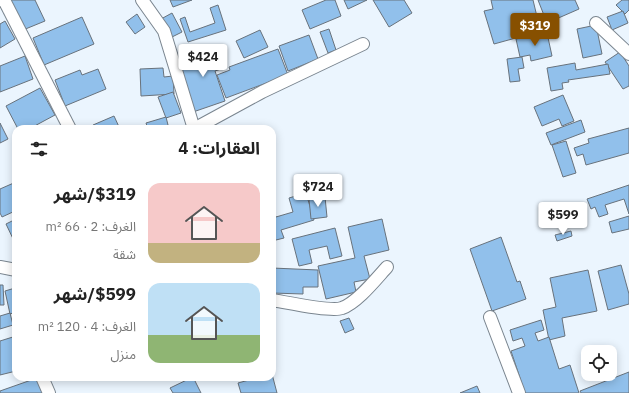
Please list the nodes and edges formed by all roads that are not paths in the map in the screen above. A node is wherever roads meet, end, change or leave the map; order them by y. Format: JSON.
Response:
{"nodes":[{"id":1,"x":4,"y":0,"type":"edge"},
{"id":2,"x":142,"y":0,"type":"edge"},
{"id":3,"x":596,"y":23,"type":"dead end"},
{"id":4,"x":364,"y":44,"type":"dead end"},
{"id":5,"x":629,"y":54,"type":"edge"},
{"id":6,"x":68,"y":125,"type":"edge"},
{"id":7,"x":193,"y":125,"type":"edge"},
{"id":8,"x":201,"y":125,"type":"edge"},
{"id":9,"x":0,"y":267,"type":"edge"},
{"id":10,"x":386,"y":267,"type":"dead end"},
{"id":11,"x":12,"y":269,"type":"edge"},
{"id":12,"x":276,"y":301,"type":"edge"},
{"id":13,"x":490,"y":317,"type":"dead end"},
{"id":14,"x":44,"y":381,"type":"edge"},
{"id":15,"x":48,"y":393,"type":"edge"},
{"id":16,"x":519,"y":393,"type":"edge"}],
"edges":[{"from":1,"to":6,"type":"street"},
{"from":2,"to":7,"type":"street"},
{"from":3,"to":5,"type":"street"},
{"from":4,"to":8,"type":"street"},
{"from":9,"to":11,"type":"street"},
{"from":10,"to":12,"type":"street"},
{"from":13,"to":16,"type":"street"},
{"from":14,"to":15,"type":"street"}]}
